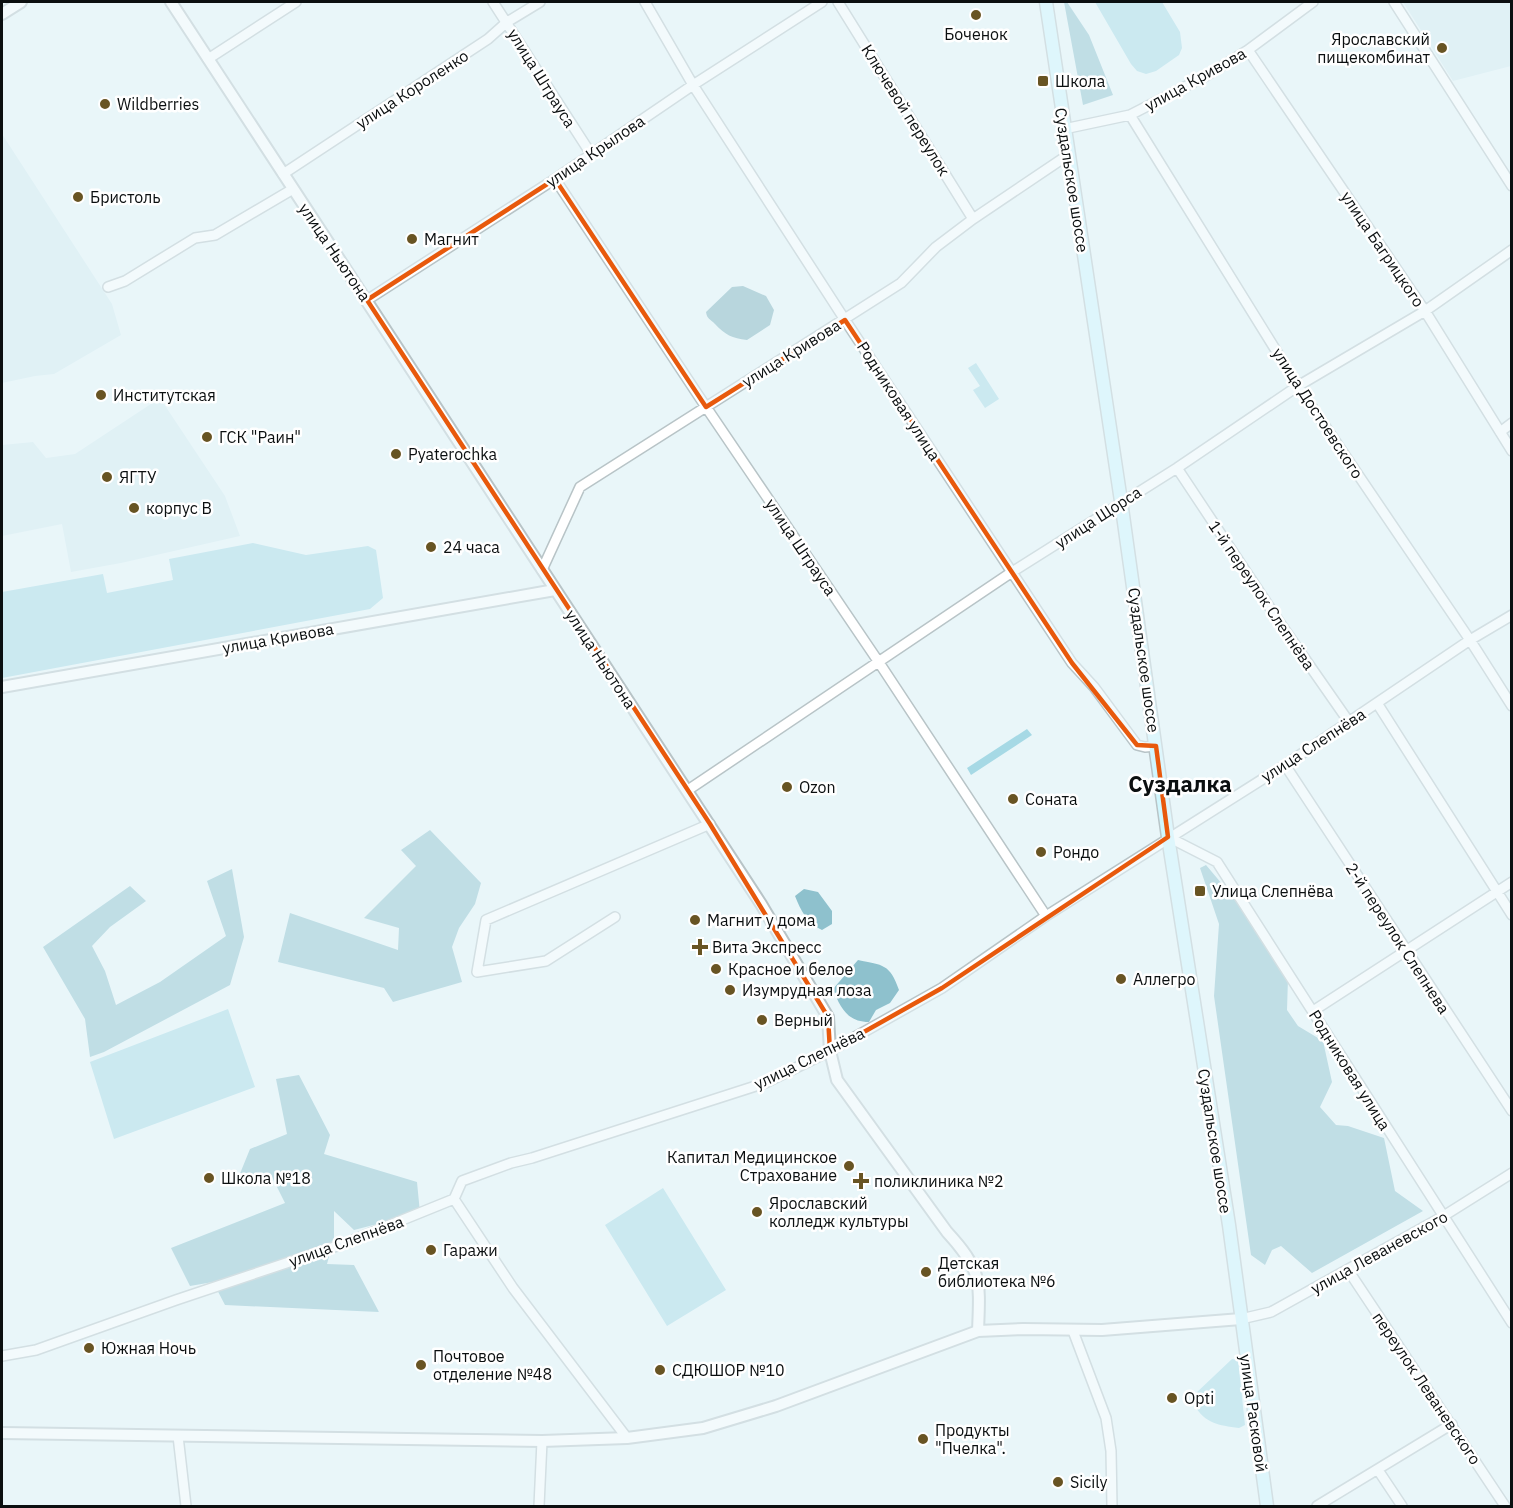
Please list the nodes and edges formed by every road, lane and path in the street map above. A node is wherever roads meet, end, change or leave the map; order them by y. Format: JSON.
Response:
{"nodes":[{"id":1,"x":21,"y":2,"type":"edge"},
{"id":2,"x":171,"y":2,"type":"edge"},
{"id":3,"x":296,"y":2,"type":"edge"},
{"id":4,"x":493,"y":2,"type":"edge"},
{"id":5,"x":540,"y":2,"type":"edge"},
{"id":6,"x":645,"y":2,"type":"edge"},
{"id":7,"x":822,"y":2,"type":"edge"},
{"id":8,"x":838,"y":2,"type":"edge"},
{"id":9,"x":1046,"y":2,"type":"edge"},
{"id":10,"x":1313,"y":2,"type":"edge"},
{"id":11,"x":1394,"y":2,"type":"edge"},
{"id":12,"x":2,"y":14,"type":"edge"},
{"id":13,"x":507,"y":22,"type":"junction"},
{"id":14,"x":1248,"y":50,"type":"junction"},
{"id":15,"x":208,"y":59,"type":"junction"},
{"id":16,"x":693,"y":85,"type":"junction"},
{"id":17,"x":1130,"y":115,"type":"junction"},
{"id":18,"x":1064,"y":129,"type":"junction"},
{"id":19,"x":591,"y":154,"type":"junction"},
{"id":20,"x":1068,"y":155,"type":"junction"},
{"id":21,"x":283,"y":174,"type":"junction"},
{"id":22,"x":555,"y":179,"type":"junction"},
{"id":23,"x":1512,"y":186,"type":"edge"},
{"id":24,"x":293,"y":189,"type":"junction"},
{"id":25,"x":973,"y":219,"type":"junction"},
{"id":26,"x":1512,"y":250,"type":"edge"},
{"id":27,"x":108,"y":287,"type":"dead end"},
{"id":28,"x":367,"y":300,"type":"junction"},
{"id":29,"x":1425,"y":311,"type":"junction"},
{"id":30,"x":845,"y":320,"type":"junction"},
{"id":31,"x":1298,"y":386,"type":"junction"},
{"id":32,"x":706,"y":407,"type":"junction"},
{"id":33,"x":1512,"y":423,"type":"edge"},
{"id":34,"x":1500,"y":432,"type":"junction"},
{"id":35,"x":1512,"y":451,"type":"edge"},
{"id":36,"x":1177,"y":468,"type":"junction"},
{"id":37,"x":1121,"y":501,"type":"junction"},
{"id":38,"x":542,"y":570,"type":"junction"},
{"id":39,"x":1012,"y":572,"type":"junction"},
{"id":40,"x":555,"y":590,"type":"junction"},
{"id":41,"x":1512,"y":615,"type":"edge"},
{"id":42,"x":1470,"y":640,"type":"junction"},
{"id":43,"x":878,"y":661,"type":"junction"},
{"id":44,"x":2,"y":687,"type":"edge"},
{"id":45,"x":1377,"y":703,"type":"junction"},
{"id":46,"x":1512,"y":706,"type":"edge"},
{"id":47,"x":1349,"y":722,"type":"junction"},
{"id":48,"x":1156,"y":746,"type":"junction"},
{"id":49,"x":1285,"y":765,"type":"junction"},
{"id":50,"x":688,"y":790,"type":"junction"},
{"id":51,"x":710,"y":824,"type":"junction"},
{"id":52,"x":1168,"y":837,"type":"junction"},
{"id":53,"x":1512,"y":882,"type":"edge"},
{"id":54,"x":1497,"y":891,"type":"junction"},
{"id":55,"x":1512,"y":915,"type":"edge"},
{"id":56,"x":1046,"y":916,"type":"junction"},
{"id":57,"x":615,"y":917,"type":"dead end"},
{"id":58,"x":1405,"y":951,"type":"junction"},
{"id":59,"x":1313,"y":1011,"type":"junction"},
{"id":60,"x":830,"y":1051,"type":"junction"},
{"id":61,"x":1512,"y":1111,"type":"edge"},
{"id":62,"x":1512,"y":1173,"type":"edge"},
{"id":63,"x":454,"y":1199,"type":"junction"},
{"id":64,"x":1442,"y":1217,"type":"junction"},
{"id":65,"x":1348,"y":1270,"type":"junction"},
{"id":66,"x":1241,"y":1319,"type":"junction"},
{"id":67,"x":1512,"y":1323,"type":"edge"},
{"id":68,"x":978,"y":1331,"type":"junction"},
{"id":69,"x":1073,"y":1331,"type":"junction"},
{"id":70,"x":2,"y":1356,"type":"edge"},
{"id":71,"x":1452,"y":1424,"type":"junction"},
{"id":72,"x":2,"y":1433,"type":"edge"},
{"id":73,"x":178,"y":1436,"type":"junction"},
{"id":74,"x":627,"y":1438,"type":"junction"},
{"id":75,"x":542,"y":1441,"type":"junction"},
{"id":76,"x":1378,"y":1470,"type":"junction"},
{"id":77,"x":186,"y":1506,"type":"edge"},
{"id":78,"x":539,"y":1506,"type":"edge"},
{"id":79,"x":1112,"y":1506,"type":"edge"},
{"id":80,"x":1267,"y":1506,"type":"edge"},
{"id":81,"x":1317,"y":1506,"type":"edge"},
{"id":82,"x":1402,"y":1506,"type":"edge"},
{"id":83,"x":1505,"y":1506,"type":"edge"}],
"edges":[{"from":1,"to":12,"type":"street"},
{"from":2,"to":15,"type":"street","name":"улица Ньютона"},
{"from":3,"to":15,"type":"street"},
{"from":4,"to":13,"type":"street","name":"улица Штрауса"},
{"from":5,"to":13,"type":"street","name":"улица Короленко"},
{"from":6,"to":16,"type":"street","name":"Родниковая улица"},
{"from":7,"to":16,"type":"street","name":"улица Крылова"},
{"from":8,"to":25,"type":"street","name":"Ключевой переулок"},
{"from":9,"to":18,"type":"main road","name":"Суздальское шоссе"},
{"from":10,"to":14,"type":"street","name":"улица Кривова"},
{"from":11,"to":23,"type":"street"},
{"from":13,"to":19,"type":"street","name":"улица Штрауса"},
{"from":13,"to":21,"type":"street","name":"улица Короленко"},
{"from":14,"to":17,"type":"street","name":"улица Кривова"},
{"from":14,"to":29,"type":"street","name":"улица Багрицкого"},
{"from":15,"to":21,"type":"street","name":"улица Ньютона"},
{"from":16,"to":19,"type":"street","name":"улица Крылова"},
{"from":16,"to":30,"type":"street","name":"Родниковая улица"},
{"from":17,"to":18,"type":"street","name":"улица Кривова"},
{"from":17,"to":31,"type":"street","name":"улица Достоевского"},
{"from":18,"to":20,"type":"main road","name":"Суздальское шоссе"},
{"from":19,"to":22,"type":"street","name":"улица Крылова"},
{"from":20,"to":25,"type":"street","name":"улица Кривова"},
{"from":20,"to":37,"type":"main road","name":"Суздальское шоссе"},
{"from":21,"to":24,"type":"street","name":"улица Ньютона"},
{"from":22,"to":28,"type":"street","name":"улица Крылова"},
{"from":22,"to":32,"type":"street","name":"улица Штрауса"},
{"from":24,"to":27,"type":"street"},
{"from":24,"to":28,"type":"street","name":"улица Ньютона"},
{"from":25,"to":30,"type":"street","name":"улица Кривова"},
{"from":26,"to":29,"type":"street","name":"улица Щорса"},
{"from":28,"to":38,"type":"street","name":"улица Ньютона"},
{"from":29,"to":31,"type":"street","name":"улица Щорса"},
{"from":29,"to":34,"type":"street","name":"улица Багрицкого"},
{"from":30,"to":32,"type":"street","name":"улица Кривова"},
{"from":30,"to":39,"type":"street","name":"Родниковая улица"},
{"from":31,"to":36,"type":"street","name":"улица Щорса"},
{"from":31,"to":42,"type":"street","name":"улица Достоевского"},
{"from":32,"to":38,"type":"street","name":"улица Кривова"},
{"from":32,"to":43,"type":"street","name":"улица Штрауса"},
{"from":33,"to":34,"type":"street"},
{"from":34,"to":35,"type":"street","name":"улица Багрицкого"},
{"from":36,"to":37,"type":"street","name":"улица Щорса"},
{"from":36,"to":47,"type":"street","name":"1-й переулок Слепнёва"},
{"from":37,"to":39,"type":"street","name":"улица Щорса"},
{"from":37,"to":48,"type":"main road","name":"Суздальское шоссе"},
{"from":38,"to":40,"type":"street","name":"улица Ньютона"},
{"from":39,"to":43,"type":"street","name":"улица Щорса"},
{"from":39,"to":48,"type":"street","name":"Родниковая улица"},
{"from":40,"to":44,"type":"street","name":"улица Кривова"},
{"from":40,"to":50,"type":"street","name":"улица Ньютона"},
{"from":41,"to":42,"type":"street","name":"улица Слепнёва"},
{"from":42,"to":45,"type":"street","name":"улица Слепнёва"},
{"from":42,"to":46,"type":"street","name":"улица Достоевского"},
{"from":43,"to":50,"type":"street","name":"улица Щорса"},
{"from":43,"to":56,"type":"street","name":"улица Штрауса"},
{"from":45,"to":47,"type":"street","name":"улица Слепнёва"},
{"from":45,"to":54,"type":"street"},
{"from":47,"to":49,"type":"street","name":"улица Слепнёва"},
{"from":48,"to":52,"type":"main road","name":"Суздальское шоссе"},
{"from":49,"to":52,"type":"street","name":"улица Слепнёва"},
{"from":49,"to":58,"type":"street","name":"2-й переулок Слепнева"},
{"from":50,"to":51,"type":"street","name":"улица Ньютона"},
{"from":51,"to":57,"type":"street"},
{"from":51,"to":60,"type":"street","name":"улица Ньютона"},
{"from":52,"to":56,"type":"street","name":"улица Слепнёва"},
{"from":52,"to":59,"type":"street","name":"Родниковая улица"},
{"from":52,"to":66,"type":"main road","name":"Суздальское шоссе"},
{"from":53,"to":54,"type":"street"},
{"from":54,"to":55,"type":"street"},
{"from":54,"to":58,"type":"street"},
{"from":56,"to":60,"type":"street","name":"улица Слепнёва"},
{"from":58,"to":59,"type":"street"},
{"from":58,"to":61,"type":"street","name":"2-й переулок Слепнева"},
{"from":59,"to":64,"type":"street","name":"Родниковая улица"},
{"from":60,"to":63,"type":"street","name":"улица Слепнёва"},
{"from":60,"to":68,"type":"street","name":"улица Ньютона"},
{"from":62,"to":64,"type":"street","name":"улица Леваневского"},
{"from":63,"to":70,"type":"street","name":"улица Слепнёва"},
{"from":63,"to":74,"type":"street"},
{"from":64,"to":65,"type":"street","name":"улица Леваневского"},
{"from":64,"to":67,"type":"street","name":"Родниковая улица"},
{"from":65,"to":66,"type":"street","name":"улица Леваневского"},
{"from":65,"to":71,"type":"street","name":"переулок Леваневского"},
{"from":66,"to":69,"type":"street"},
{"from":66,"to":80,"type":"main road","name":"улица Расковой"},
{"from":68,"to":69,"type":"street"},
{"from":68,"to":74,"type":"street"},
{"from":69,"to":79,"type":"street"},
{"from":71,"to":76,"type":"street"},
{"from":71,"to":83,"type":"street","name":"переулок Леваневского"},
{"from":72,"to":73,"type":"street"},
{"from":73,"to":75,"type":"street"},
{"from":73,"to":77,"type":"street"},
{"from":74,"to":75,"type":"street"},
{"from":75,"to":78,"type":"street"},
{"from":76,"to":81,"type":"street"},
{"from":76,"to":82,"type":"street"}]}
